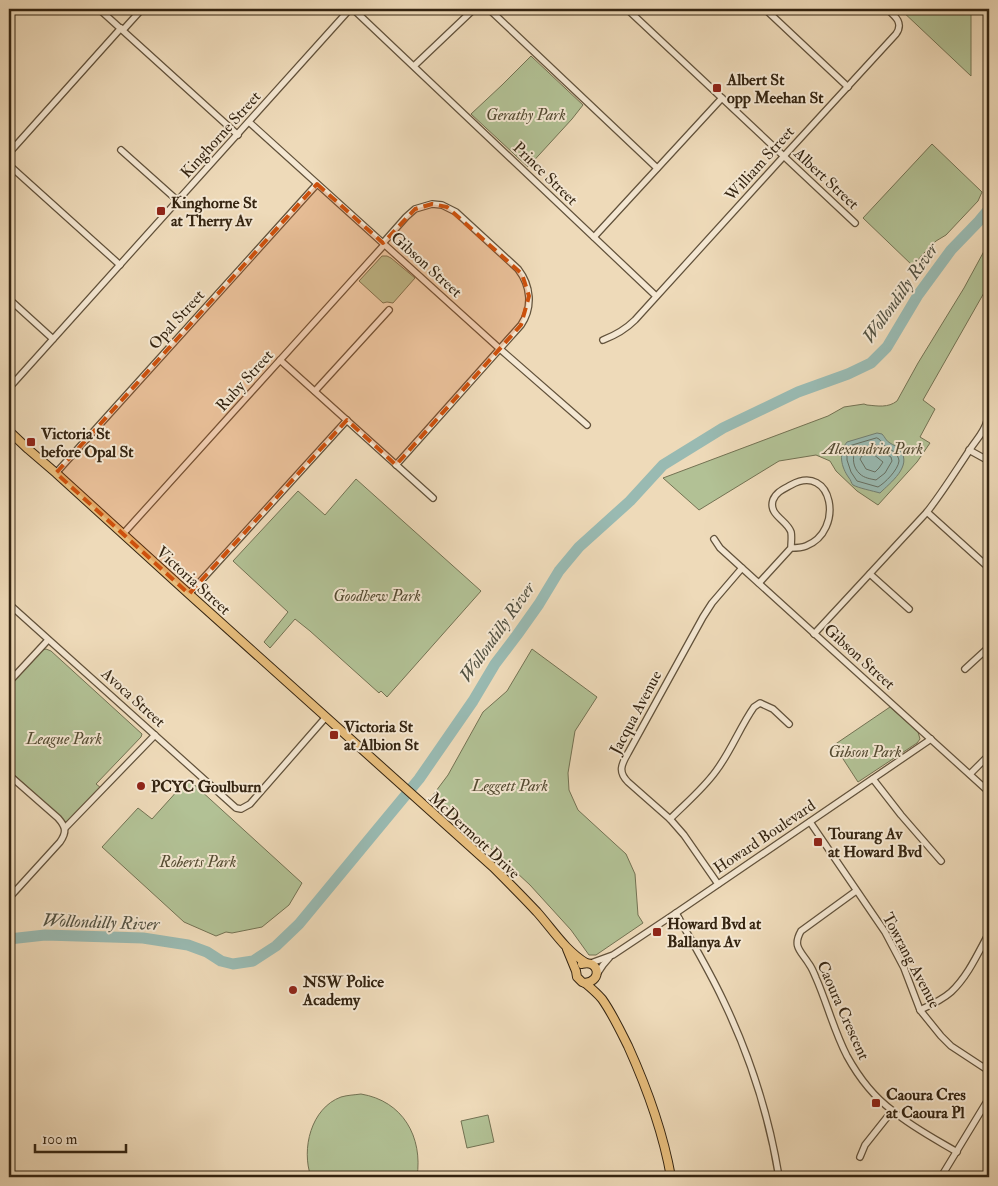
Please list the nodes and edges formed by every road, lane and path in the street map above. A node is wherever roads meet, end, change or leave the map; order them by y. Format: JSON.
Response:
{"nodes":[{"id":1,"x":100,"y":9,"type":"edge"},
{"id":2,"x":142,"y":9,"type":"edge"},
{"id":3,"x":351,"y":9,"type":"edge"},
{"id":4,"x":627,"y":9,"type":"edge"},
{"id":5,"x":765,"y":9,"type":"edge"},
{"id":6,"x":887,"y":9,"type":"edge"},
{"id":7,"x":471,"y":10,"type":"edge"},
{"id":8,"x":491,"y":10,"type":"edge"},
{"id":9,"x":122,"y":29,"type":"junction"},
{"id":10,"x":414,"y":66,"type":"junction"},
{"id":11,"x":848,"y":87,"type":"junction"},
{"id":12,"x":722,"y":98,"type":"junction"},
{"id":13,"x":249,"y":122,"type":"junction"},
{"id":14,"x":238,"y":135,"type":"junction"},
{"id":15,"x":121,"y":150,"type":"dead end"},
{"id":16,"x":9,"y":153,"type":"edge"},
{"id":17,"x":784,"y":156,"type":"junction"},
{"id":18,"x":9,"y":165,"type":"edge"},
{"id":19,"x":657,"y":168,"type":"junction"},
{"id":20,"x":317,"y":184,"type":"junction"},
{"id":21,"x":178,"y":201,"type":"junction"},
{"id":22,"x":855,"y":223,"type":"dead end"},
{"id":23,"x":594,"y":237,"type":"junction"},
{"id":24,"x":384,"y":244,"type":"junction"},
{"id":25,"x":120,"y":266,"type":"junction"},
{"id":26,"x":656,"y":296,"type":"junction"},
{"id":27,"x":9,"y":299,"type":"edge"},
{"id":28,"x":389,"y":310,"type":"dead end"},
{"id":29,"x":53,"y":339,"type":"junction"},
{"id":30,"x":603,"y":340,"type":"dead end"},
{"id":31,"x":500,"y":349,"type":"junction"},
{"id":32,"x":280,"y":360,"type":"junction"},
{"id":33,"x":9,"y":388,"type":"edge"},
{"id":34,"x":315,"y":391,"type":"junction"},
{"id":35,"x":989,"y":394,"type":"edge"},
{"id":36,"x":347,"y":420,"type":"junction"},
{"id":37,"x":587,"y":425,"type":"dead end"},
{"id":38,"x":9,"y":431,"type":"edge"},
{"id":39,"x":970,"y":450,"type":"junction"},
{"id":40,"x":989,"y":461,"type":"edge"},
{"id":41,"x":396,"y":465,"type":"junction"},
{"id":42,"x":56,"y":473,"type":"junction"},
{"id":43,"x":433,"y":498,"type":"dead end"},
{"id":44,"x":927,"y":512,"type":"junction"},
{"id":45,"x":123,"y":534,"type":"junction"},
{"id":46,"x":714,"y":539,"type":"dead end"},
{"id":47,"x":791,"y":548,"type":"junction"},
{"id":48,"x":742,"y":568,"type":"junction"},
{"id":49,"x":989,"y":568,"type":"edge"},
{"id":50,"x":870,"y":574,"type":"junction"},
{"id":51,"x":758,"y":583,"type":"junction"},
{"id":52,"x":189,"y":594,"type":"junction"},
{"id":53,"x":9,"y":604,"type":"edge"},
{"id":54,"x":909,"y":609,"type":"dead end"},
{"id":55,"x":814,"y":634,"type":"junction"},
{"id":56,"x":48,"y":640,"type":"junction"},
{"id":57,"x":989,"y":647,"type":"edge"},
{"id":58,"x":965,"y":669,"type":"dead end"},
{"id":59,"x":9,"y":682,"type":"edge"},
{"id":60,"x":326,"y":717,"type":"junction"},
{"id":61,"x":789,"y":724,"type":"dead end"},
{"id":62,"x":155,"y":735,"type":"junction"},
{"id":63,"x":931,"y":739,"type":"junction"},
{"id":64,"x":361,"y":748,"type":"joint"},
{"id":65,"x":989,"y":755,"type":"edge"},
{"id":66,"x":970,"y":774,"type":"junction"},
{"id":67,"x":9,"y":775,"type":"edge"},
{"id":68,"x":872,"y":779,"type":"junction"},
{"id":69,"x":989,"y":792,"type":"edge"},
{"id":70,"x":670,"y":819,"type":"junction"},
{"id":71,"x":810,"y":822,"type":"junction"},
{"id":72,"x":65,"y":829,"type":"junction"},
{"id":73,"x":940,"y":861,"type":"dead end"},
{"id":74,"x":718,"y":884,"type":"junction"},
{"id":75,"x":856,"y":891,"type":"junction"},
{"id":76,"x":9,"y":898,"type":"edge"},
{"id":77,"x":676,"y":913,"type":"junction"},
{"id":78,"x":989,"y":933,"type":"edge"},
{"id":79,"x":566,"y":947,"type":"junction"},
{"id":80,"x":613,"y":955,"type":"junction"},
{"id":81,"x":588,"y":963,"type":"junction"},
{"id":82,"x":576,"y":971,"type":"junction"},
{"id":83,"x":596,"y":976,"type":"junction"},
{"id":84,"x":585,"y":983,"type":"junction"},
{"id":85,"x":602,"y":999,"type":"junction"},
{"id":86,"x":920,"y":1010,"type":"junction"},
{"id":87,"x":989,"y":1071,"type":"edge"},
{"id":88,"x":989,"y":1098,"type":"edge"},
{"id":89,"x":892,"y":1111,"type":"junction"},
{"id":90,"x":957,"y":1152,"type":"junction"},
{"id":91,"x":860,"y":1157,"type":"dead end"},
{"id":92,"x":671,"y":1177,"type":"edge"},
{"id":93,"x":779,"y":1177,"type":"edge"},
{"id":94,"x":941,"y":1177,"type":"edge"}],
"edges":[{"from":1,"to":9,"type":"street"},
{"from":2,"to":9,"type":"street"},
{"from":3,"to":10,"type":"street","name":"Prince Street"},
{"from":3,"to":13,"type":"street","name":"Kinghorne Street"},
{"from":4,"to":12,"type":"street","name":"Albert Street"},
{"from":5,"to":11,"type":"street"},
{"from":6,"to":11,"type":"street","name":"William Street"},
{"from":7,"to":10,"type":"street"},
{"from":8,"to":19,"type":"street"},
{"from":9,"to":14,"type":"street"},
{"from":9,"to":16,"type":"street"},
{"from":10,"to":23,"type":"street","name":"Prince Street"},
{"from":11,"to":17,"type":"street","name":"William Street"},
{"from":12,"to":17,"type":"street","name":"Albert Street"},
{"from":12,"to":19,"type":"street"},
{"from":13,"to":14,"type":"street","name":"Kinghorne Street"},
{"from":13,"to":20,"type":"street","name":"Gibson Street"},
{"from":14,"to":21,"type":"street","name":"Kinghorne Street"},
{"from":15,"to":21,"type":"street"},
{"from":17,"to":22,"type":"street","name":"Albert Street"},
{"from":17,"to":26,"type":"street","name":"William Street"},
{"from":18,"to":25,"type":"street"},
{"from":19,"to":23,"type":"street"},
{"from":20,"to":24,"type":"street","name":"Gibson Street"},
{"from":20,"to":42,"type":"street","name":"Opal Street"},
{"from":21,"to":25,"type":"street","name":"Kinghorne Street"},
{"from":23,"to":26,"type":"street","name":"Prince Street"},
{"from":24,"to":31,"type":"street","name":"Gibson Street"},
{"from":24,"to":31,"type":"street","name":"Ruby Street"},
{"from":24,"to":32,"type":"street","name":"Ruby Street"},
{"from":25,"to":29,"type":"street","name":"Kinghorne Street"},
{"from":26,"to":30,"type":"street","name":"William Street"},
{"from":27,"to":29,"type":"street"},
{"from":28,"to":34,"type":"street"},
{"from":29,"to":33,"type":"street","name":"Kinghorne Street"},
{"from":31,"to":37,"type":"street","name":"Gibson Street"},
{"from":31,"to":41,"type":"street","name":"Ruby Street"},
{"from":32,"to":34,"type":"street"},
{"from":32,"to":45,"type":"street","name":"Ruby Street"},
{"from":34,"to":36,"type":"street"},
{"from":35,"to":39,"type":"street"},
{"from":36,"to":41,"type":"street"},
{"from":36,"to":52,"type":"street"},
{"from":38,"to":42,"type":"main road","name":"Victoria Street"},
{"from":39,"to":40,"type":"street"},
{"from":39,"to":44,"type":"street"},
{"from":41,"to":43,"type":"street"},
{"from":42,"to":45,"type":"main road","name":"Victoria Street"},
{"from":44,"to":49,"type":"street"},
{"from":44,"to":50,"type":"street"},
{"from":45,"to":52,"type":"main road","name":"Victoria Street"},
{"from":46,"to":48,"type":"street","name":"Gibson Street"},
{"from":47,"to":47,"type":"street"},
{"from":47,"to":51,"type":"street"},
{"from":48,"to":51,"type":"street","name":"Gibson Street"},
{"from":48,"to":70,"type":"street","name":"Jacqua Avenue"},
{"from":50,"to":54,"type":"street"},
{"from":50,"to":55,"type":"street"},
{"from":51,"to":55,"type":"street","name":"Gibson Street"},
{"from":52,"to":60,"type":"main road","name":"Victoria Street"},
{"from":53,"to":56,"type":"street","name":"Avoca Street"},
{"from":55,"to":63,"type":"street","name":"Gibson Street"},
{"from":56,"to":59,"type":"street"},
{"from":56,"to":62,"type":"street","name":"Avoca Street"},
{"from":57,"to":58,"type":"street"},
{"from":60,"to":62,"type":"street","name":"Avoca Street"},
{"from":60,"to":64,"type":"main road","name":"Victoria Street"},
{"from":61,"to":70,"type":"street"},
{"from":62,"to":72,"type":"street"},
{"from":63,"to":66,"type":"street","name":"Gibson Street"},
{"from":63,"to":68,"type":"street","name":"Howard Boulevard"},
{"from":64,"to":79,"type":"main road","name":"McDermott Drive"},
{"from":65,"to":66,"type":"street"},
{"from":66,"to":69,"type":"street","name":"Gibson Street"},
{"from":67,"to":72,"type":"street"},
{"from":68,"to":71,"type":"street","name":"Howard Boulevard"},
{"from":68,"to":73,"type":"street"},
{"from":70,"to":74,"type":"street","name":"Jacqua Avenue"},
{"from":71,"to":74,"type":"street","name":"Howard Boulevard"},
{"from":71,"to":75,"type":"street","name":"Towrang Avenue"},
{"from":72,"to":76,"type":"street"},
{"from":74,"to":77,"type":"street","name":"Howard Boulevard"},
{"from":75,"to":86,"type":"street","name":"Towrang Avenue"},
{"from":75,"to":89,"type":"street","name":"Caoura Crescent"},
{"from":77,"to":80,"type":"street","name":"Howard Boulevard"},
{"from":77,"to":93,"type":"street"},
{"from":78,"to":86,"type":"street"},
{"from":79,"to":81,"type":"main road","name":"McDermott Drive"},
{"from":79,"to":82,"type":"main road","name":"McDermott Drive"},
{"from":80,"to":81,"type":"street","name":"Howard Boulevard"},
{"from":80,"to":83,"type":"street","name":"Howard Boulevard"},
{"from":81,"to":82,"type":"main road"},
{"from":81,"to":83,"type":"main road"},
{"from":82,"to":84,"type":"main road"},
{"from":83,"to":84,"type":"main road"},
{"from":83,"to":85,"type":"main road"},
{"from":84,"to":85,"type":"main road"},
{"from":85,"to":92,"type":"main road"},
{"from":86,"to":87,"type":"street","name":"Towrang Avenue"},
{"from":88,"to":90,"type":"street"},
{"from":89,"to":90,"type":"street","name":"Caoura Crescent"},
{"from":89,"to":91,"type":"street"},
{"from":90,"to":94,"type":"street"}]}
